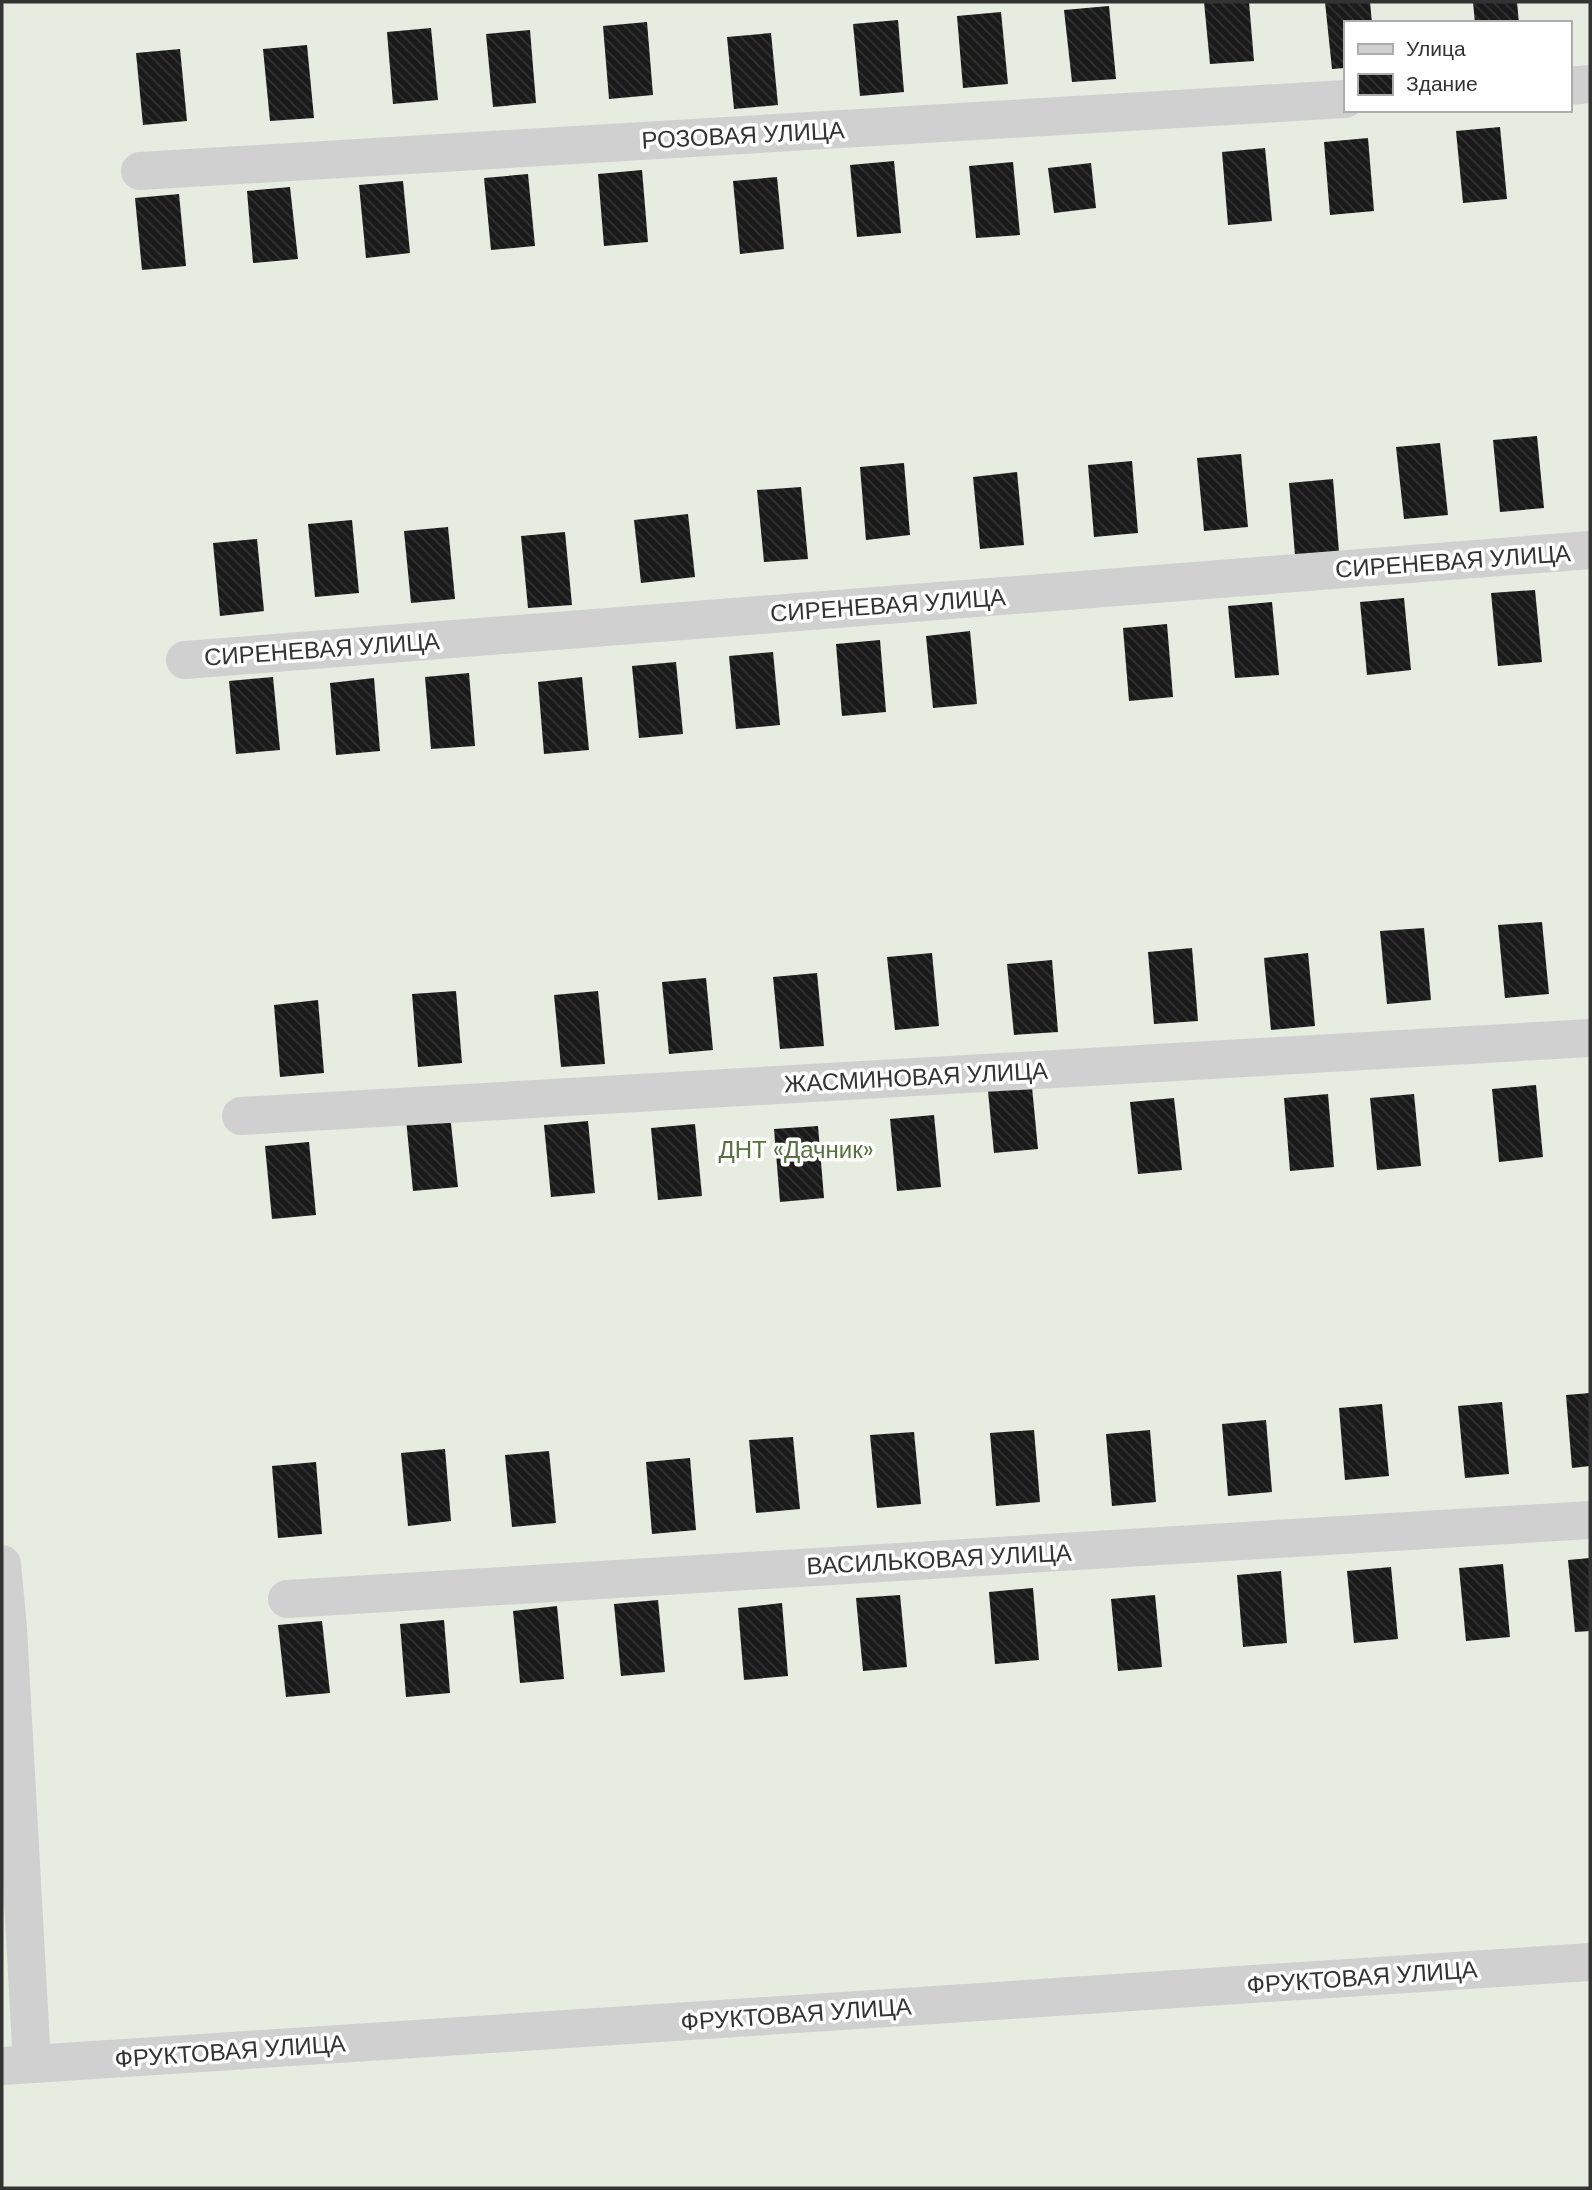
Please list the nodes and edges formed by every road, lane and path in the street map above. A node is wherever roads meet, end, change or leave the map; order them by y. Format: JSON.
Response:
{"nodes":[{"id":1,"x":1590,"y":84,"type":"edge"},
{"id":2,"x":1571,"y":86,"type":"edge"},
{"id":3,"x":1344,"y":99,"type":"edge"},
{"id":4,"x":140,"y":171,"type":"dead end"},
{"id":5,"x":1590,"y":550,"type":"edge"},
{"id":6,"x":185,"y":660,"type":"dead end"},
{"id":7,"x":1590,"y":1038,"type":"edge"},
{"id":8,"x":241,"y":1116,"type":"dead end"},
{"id":9,"x":1590,"y":1520,"type":"edge"},
{"id":10,"x":2,"y":1564,"type":"edge"},
{"id":11,"x":287,"y":1599,"type":"dead end"},
{"id":12,"x":5,"y":1630,"type":"edge"},
{"id":13,"x":1590,"y":1962,"type":"edge"},
{"id":14,"x":17,"y":2065,"type":"edge"}],
"edges":[{"from":1,"to":2,"type":"street"},
{"from":3,"to":4,"type":"street","name":"РОЗОВАЯ УЛИЦА"},
{"from":5,"to":6,"type":"street","name":"СИРЕНЕВАЯ УЛИЦА"},
{"from":7,"to":8,"type":"street","name":"ЖАСМИНОВАЯ УЛИЦА"},
{"from":9,"to":11,"type":"street","name":"ВАСИЛЬКОВАЯ УЛИЦА"},
{"from":10,"to":12,"type":"street"},
{"from":12,"to":14,"type":"street"},
{"from":13,"to":14,"type":"street","name":"ФРУКТОВАЯ УЛИЦА"}]}
